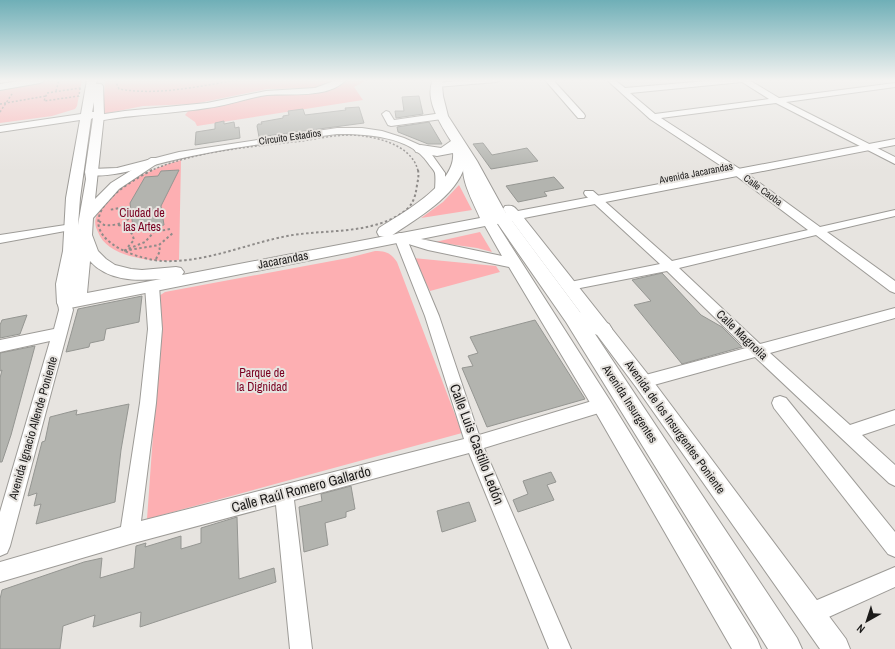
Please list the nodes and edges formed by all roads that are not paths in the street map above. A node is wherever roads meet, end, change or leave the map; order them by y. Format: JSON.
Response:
{"nodes":[{"id":1,"x":91,"y":110,"type":"edge"},
{"id":2,"x":92,"y":110,"type":"edge"},
{"id":3,"x":145,"y":110,"type":"edge"},
{"id":4,"x":441,"y":110,"type":"edge"},
{"id":5,"x":576,"y":110,"type":"edge"},
{"id":6,"x":645,"y":110,"type":"edge"},
{"id":7,"x":710,"y":110,"type":"edge"},
{"id":8,"x":797,"y":110,"type":"edge"},
{"id":9,"x":386,"y":114,"type":"dead end"},
{"id":10,"x":91,"y":116,"type":"junction"},
{"id":11,"x":442,"y":116,"type":"junction"},
{"id":12,"x":581,"y":116,"type":"dead end"},
{"id":13,"x":653,"y":118,"type":"junction"},
{"id":14,"x":0,"y":129,"type":"edge"},
{"id":15,"x":0,"y":134,"type":"edge"},
{"id":16,"x":895,"y":135,"type":"edge"},
{"id":17,"x":458,"y":142,"type":"junction"},
{"id":18,"x":895,"y":142,"type":"edge"},
{"id":19,"x":865,"y":144,"type":"junction"},
{"id":20,"x":421,"y":149,"type":"junction"},
{"id":21,"x":895,"y":160,"type":"edge"},
{"id":22,"x":155,"y":161,"type":"junction"},
{"id":23,"x":735,"y":170,"type":"junction"},
{"id":24,"x":91,"y":172,"type":"junction"},
{"id":25,"x":440,"y":192,"type":"junction"},
{"id":26,"x":592,"y":197,"type":"junction"},
{"id":27,"x":895,"y":213,"type":"edge"},
{"id":28,"x":499,"y":214,"type":"junction"},
{"id":29,"x":92,"y":217,"type":"junction"},
{"id":30,"x":818,"y":230,"type":"junction"},
{"id":31,"x":78,"y":231,"type":"junction"},
{"id":32,"x":392,"y":234,"type":"junction"},
{"id":33,"x":0,"y":238,"type":"edge"},
{"id":34,"x":516,"y":264,"type":"junction"},
{"id":35,"x":670,"y":266,"type":"junction"},
{"id":36,"x":202,"y":269,"type":"junction"},
{"id":37,"x":152,"y":286,"type":"junction"},
{"id":38,"x":570,"y":286,"type":"junction"},
{"id":39,"x":895,"y":288,"type":"edge"},
{"id":40,"x":70,"y":300,"type":"junction"},
{"id":41,"x":895,"y":313,"type":"edge"},
{"id":42,"x":573,"y":317,"type":"junction"},
{"id":43,"x":602,"y":329,"type":"junction"},
{"id":44,"x":60,"y":333,"type":"junction"},
{"id":45,"x":0,"y":346,"type":"edge"},
{"id":46,"x":759,"y":352,"type":"junction"},
{"id":47,"x":643,"y":382,"type":"junction"},
{"id":48,"x":780,"y":403,"type":"dead end"},
{"id":49,"x":602,"y":405,"type":"junction"},
{"id":50,"x":895,"y":417,"type":"edge"},
{"id":51,"x":847,"y":433,"type":"junction"},
{"id":52,"x":474,"y":444,"type":"junction"},
{"id":53,"x":895,"y":477,"type":"edge"},
{"id":54,"x":284,"y":493,"type":"junction"},
{"id":55,"x":130,"y":534,"type":"junction"},
{"id":56,"x":1,"y":539,"type":"edge"},
{"id":57,"x":895,"y":548,"type":"edge"},
{"id":58,"x":0,"y":572,"type":"edge"},
{"id":59,"x":895,"y":577,"type":"edge"},
{"id":60,"x":811,"y":614,"type":"junction"},
{"id":61,"x":740,"y":647,"type":"edge"},
{"id":62,"x":301,"y":649,"type":"edge"},
{"id":63,"x":560,"y":649,"type":"edge"},
{"id":64,"x":786,"y":649,"type":"edge"},
{"id":65,"x":836,"y":649,"type":"edge"}],
"edges":[{"from":1,"to":10,"type":"main road","name":"Avenida Ignacio Allende Poniente"},
{"from":2,"to":10,"type":"main road","name":"Avenida Ignacio Allende Poniente"},
{"from":3,"to":10,"type":"street"},
{"from":4,"to":11,"type":"highway","name":"Avenida Insurgentes"},
{"from":5,"to":12,"type":"street"},
{"from":6,"to":13,"type":"street","name":"Calle Caoba"},
{"from":7,"to":13,"type":"street"},
{"from":8,"to":19,"type":"street"},
{"from":9,"to":11,"type":"street"},
{"from":10,"to":14,"type":"main road"},
{"from":10,"to":15,"type":"main road"},
{"from":10,"to":24,"type":"main road","name":"Avenida Ignacio Allende Poniente"},
{"from":10,"to":31,"type":"main road","name":"Avenida Ignacio Allende Poniente"},
{"from":11,"to":17,"type":"highway","name":"Avenida Insurgentes"},
{"from":13,"to":23,"type":"street","name":"Calle Caoba"},
{"from":16,"to":19,"type":"main road","name":"Avenida Jacarandas"},
{"from":17,"to":20,"type":"highway"},
{"from":17,"to":25,"type":"highway"},
{"from":17,"to":28,"type":"highway","name":"Avenida Insurgentes"},
{"from":18,"to":19,"type":"main road","name":"Avenida Jacarandas"},
{"from":19,"to":21,"type":"street"},
{"from":19,"to":23,"type":"main road","name":"Avenida Jacarandas"},
{"from":20,"to":22,"type":"street","name":"Circuito Estadios"},
{"from":20,"to":25,"type":"street","name":"Circuito Estadios"},
{"from":22,"to":24,"type":"street","name":"Circuito Estadios"},
{"from":22,"to":29,"type":"main road","name":"Circuito Estadios"},
{"from":23,"to":26,"type":"main road","name":"Avenida Jacarandas"},
{"from":23,"to":30,"type":"street","name":"Calle Caoba"},
{"from":24,"to":29,"type":"main road","name":"Avenida Ignacio Allende Poniente"},
{"from":25,"to":32,"type":"highway"},
{"from":26,"to":28,"type":"main road","name":"Avenida Jacarandas"},
{"from":26,"to":35,"type":"street","name":"Calle Magnolia"},
{"from":27,"to":30,"type":"street"},
{"from":28,"to":32,"type":"main road","name":"Jacarandas"},
{"from":28,"to":34,"type":"main road"},
{"from":28,"to":38,"type":"main road","name":"Avenida de los Insurgentes Poniente"},
{"from":28,"to":42,"type":"highway","name":"Avenida Insurgentes"},
{"from":29,"to":31,"type":"main road","name":"Avenida Ignacio Allende Poniente"},
{"from":30,"to":35,"type":"street"},
{"from":30,"to":39,"type":"street","name":"Calle Caoba"},
{"from":31,"to":33,"type":"street"},
{"from":31,"to":36,"type":"main road"},
{"from":31,"to":40,"type":"main road","name":"Avenida Ignacio Allende Poniente"},
{"from":32,"to":34,"type":"main road"},
{"from":32,"to":36,"type":"main road","name":"Jacarandas"},
{"from":32,"to":37,"type":"main road","name":"Jacarandas"},
{"from":32,"to":52,"type":"street","name":"Calle Luis Castillo Ledón"},
{"from":34,"to":49,"type":"main road"},
{"from":35,"to":38,"type":"street"},
{"from":35,"to":46,"type":"street","name":"Calle Magnolia"},
{"from":36,"to":40,"type":"main road","name":"Jacarandas"},
{"from":37,"to":40,"type":"main road","name":"Jacarandas"},
{"from":37,"to":55,"type":"street"},
{"from":38,"to":43,"type":"main road","name":"Avenida de los Insurgentes Poniente"},
{"from":40,"to":44,"type":"street","name":"Avenida Ignacio Allende Poniente"},
{"from":41,"to":46,"type":"street"},
{"from":42,"to":43,"type":"highway"},
{"from":42,"to":64,"type":"highway","name":"Avenida Insurgentes"},
{"from":43,"to":47,"type":"main road","name":"Avenida de los Insurgentes Poniente"},
{"from":44,"to":45,"type":"street"},
{"from":44,"to":56,"type":"street","name":"Avenida Ignacio Allende Poniente"},
{"from":46,"to":47,"type":"street"},
{"from":46,"to":51,"type":"street","name":"Calle Magnolia"},
{"from":47,"to":60,"type":"main road","name":"Avenida de los Insurgentes Poniente"},
{"from":48,"to":57,"type":"street"},
{"from":49,"to":52,"type":"street","name":"Calle Raúl Romero Gallardo"},
{"from":49,"to":61,"type":"main road"},
{"from":50,"to":51,"type":"street"},
{"from":51,"to":53,"type":"street","name":"Calle Magnolia"},
{"from":52,"to":54,"type":"street","name":"Calle Raúl Romero Gallardo"},
{"from":52,"to":63,"type":"street","name":"Calle Luis Castillo Ledón"},
{"from":54,"to":55,"type":"street","name":"Calle Raúl Romero Gallardo"},
{"from":54,"to":62,"type":"street"},
{"from":55,"to":58,"type":"street","name":"Calle Raúl Romero Gallardo"},
{"from":59,"to":60,"type":"street"},
{"from":60,"to":65,"type":"main road","name":"Avenida de los Insurgentes Poniente"}]}
